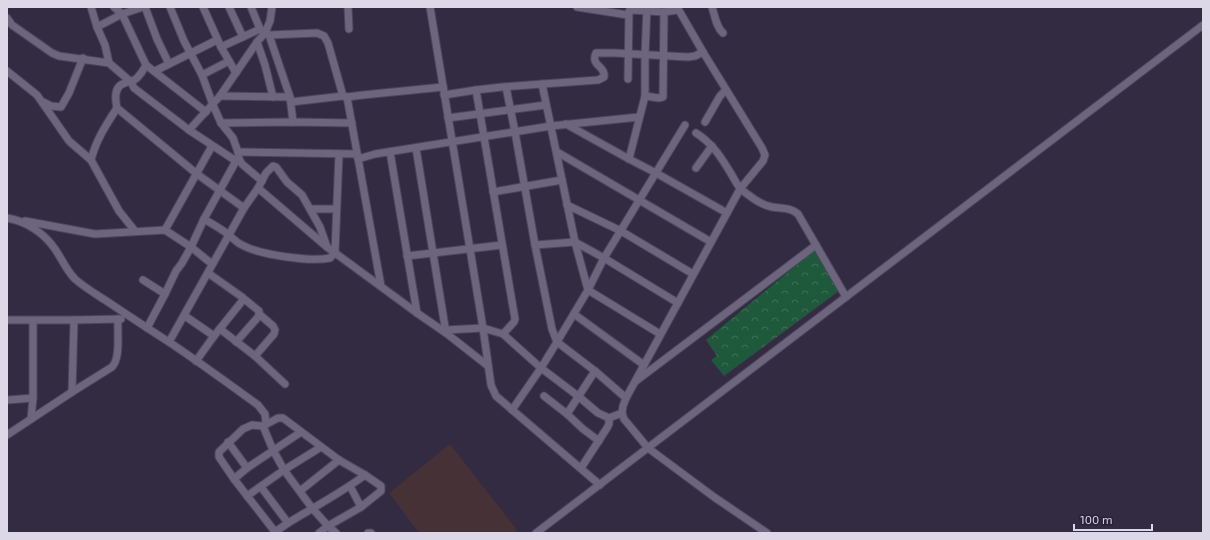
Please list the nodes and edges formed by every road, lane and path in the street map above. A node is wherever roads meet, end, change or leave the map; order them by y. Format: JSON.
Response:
{"nodes":[{"id":1,"x":91,"y":7,"type":"edge"},
{"id":2,"x":114,"y":7,"type":"edge"},
{"id":3,"x":144,"y":7,"type":"edge"},
{"id":4,"x":170,"y":7,"type":"edge"},
{"id":5,"x":203,"y":7,"type":"edge"},
{"id":6,"x":228,"y":7,"type":"edge"},
{"id":7,"x":251,"y":7,"type":"edge"},
{"id":8,"x":272,"y":7,"type":"edge"},
{"id":9,"x":348,"y":7,"type":"edge"},
{"id":10,"x":430,"y":7,"type":"edge"},
{"id":11,"x":577,"y":7,"type":"edge"},
{"id":12,"x":712,"y":7,"type":"edge"},
{"id":13,"x":678,"y":8,"type":"edge"},
{"id":14,"x":647,"y":9,"type":"edge"},
{"id":15,"x":664,"y":12,"type":"junction"},
{"id":16,"x":122,"y":14,"type":"junction"},
{"id":17,"x":628,"y":15,"type":"junction"},
{"id":18,"x":7,"y":18,"type":"edge"},
{"id":19,"x":1203,"y":25,"type":"edge"},
{"id":20,"x":97,"y":27,"type":"junction"},
{"id":21,"x":349,"y":29,"type":"dead end"},
{"id":22,"x":265,"y":32,"type":"junction"},
{"id":23,"x":723,"y":34,"type":"dead end"},
{"id":24,"x":243,"y":37,"type":"junction"},
{"id":25,"x":217,"y":40,"type":"junction"},
{"id":26,"x":256,"y":42,"type":"junction"},
{"id":27,"x":221,"y":47,"type":"junction"},
{"id":28,"x":703,"y":52,"type":"junction"},
{"id":29,"x":628,"y":53,"type":"junction"},
{"id":30,"x":191,"y":54,"type":"junction"},
{"id":31,"x":645,"y":55,"type":"junction"},
{"id":32,"x":663,"y":55,"type":"junction"},
{"id":33,"x":83,"y":58,"type":"junction"},
{"id":34,"x":229,"y":61,"type":"junction"},
{"id":35,"x":109,"y":62,"type":"junction"},
{"id":36,"x":146,"y":64,"type":"junction"},
{"id":37,"x":169,"y":64,"type":"junction"},
{"id":38,"x":7,"y":70,"type":"edge"},
{"id":39,"x":155,"y":71,"type":"junction"},
{"id":40,"x":236,"y":73,"type":"junction"},
{"id":41,"x":202,"y":75,"type":"junction"},
{"id":42,"x":628,"y":79,"type":"dead end"},
{"id":43,"x":131,"y":82,"type":"junction"},
{"id":44,"x":542,"y":84,"type":"junction"},
{"id":45,"x":444,"y":87,"type":"junction"},
{"id":46,"x":506,"y":87,"type":"junction"},
{"id":47,"x":476,"y":90,"type":"junction"},
{"id":48,"x":726,"y":90,"type":"junction"},
{"id":49,"x":444,"y":95,"type":"junction"},
{"id":50,"x":220,"y":96,"type":"junction"},
{"id":51,"x":645,"y":96,"type":"junction"},
{"id":52,"x":274,"y":97,"type":"junction"},
{"id":53,"x":345,"y":97,"type":"junction"},
{"id":54,"x":290,"y":99,"type":"junction"},
{"id":55,"x":43,"y":102,"type":"junction"},
{"id":56,"x":213,"y":105,"type":"junction"},
{"id":57,"x":546,"y":105,"type":"junction"},
{"id":58,"x":117,"y":108,"type":"junction"},
{"id":59,"x":510,"y":110,"type":"junction"},
{"id":60,"x":206,"y":112,"type":"junction"},
{"id":61,"x":480,"y":114,"type":"junction"},
{"id":62,"x":639,"y":117,"type":"junction"},
{"id":63,"x":448,"y":118,"type":"junction"},
{"id":64,"x":293,"y":122,"type":"junction"},
{"id":65,"x":705,"y":122,"type":"dead end"},
{"id":66,"x":222,"y":123,"type":"junction"},
{"id":67,"x":352,"y":123,"type":"junction"},
{"id":68,"x":566,"y":124,"type":"junction"},
{"id":69,"x":685,"y":125,"type":"dead end"},
{"id":70,"x":551,"y":126,"type":"junction"},
{"id":71,"x":189,"y":130,"type":"junction"},
{"id":72,"x":515,"y":132,"type":"junction"},
{"id":73,"x":696,"y":133,"type":"dead end"},
{"id":74,"x":484,"y":137,"type":"junction"},
{"id":75,"x":452,"y":141,"type":"junction"},
{"id":76,"x":212,"y":146,"type":"junction"},
{"id":77,"x":712,"y":146,"type":"junction"},
{"id":78,"x":416,"y":148,"type":"junction"},
{"id":79,"x":390,"y":152,"type":"junction"},
{"id":80,"x":557,"y":152,"type":"junction"},
{"id":81,"x":339,"y":154,"type":"junction"},
{"id":82,"x":237,"y":157,"type":"junction"},
{"id":83,"x":358,"y":157,"type":"junction"},
{"id":84,"x":629,"y":159,"type":"junction"},
{"id":85,"x":91,"y":160,"type":"junction"},
{"id":86,"x":696,"y":168,"type":"dead end"},
{"id":87,"x":656,"y":173,"type":"junction"},
{"id":88,"x":197,"y":174,"type":"junction"},
{"id":89,"x":562,"y":180,"type":"junction"},
{"id":90,"x":262,"y":181,"type":"junction"},
{"id":91,"x":525,"y":187,"type":"junction"},
{"id":92,"x":258,"y":188,"type":"junction"},
{"id":93,"x":220,"y":189,"type":"junction"},
{"id":94,"x":740,"y":189,"type":"junction"},
{"id":95,"x":493,"y":192,"type":"junction"},
{"id":96,"x":640,"y":200,"type":"junction"},
{"id":97,"x":567,"y":205,"type":"junction"},
{"id":98,"x":244,"y":208,"type":"junction"},
{"id":99,"x":310,"y":209,"type":"junction"},
{"id":100,"x":336,"y":209,"type":"junction"},
{"id":101,"x":727,"y":213,"type":"junction"},
{"id":102,"x":7,"y":218,"type":"edge"},
{"id":103,"x":204,"y":219,"type":"junction"},
{"id":104,"x":16,"y":220,"type":"junction"},
{"id":105,"x":165,"y":230,"type":"junction"},
{"id":106,"x":135,"y":231,"type":"junction"},
{"id":107,"x":621,"y":231,"type":"junction"},
{"id":108,"x":229,"y":235,"type":"junction"},
{"id":109,"x":575,"y":242,"type":"junction"},
{"id":110,"x":711,"y":242,"type":"junction"},
{"id":111,"x":502,"y":245,"type":"junction"},
{"id":112,"x":535,"y":245,"type":"junction"},
{"id":113,"x":816,"y":245,"type":"junction"},
{"id":114,"x":327,"y":247,"type":"junction"},
{"id":115,"x":191,"y":248,"type":"junction"},
{"id":116,"x":470,"y":249,"type":"junction"},
{"id":117,"x":335,"y":252,"type":"junction"},
{"id":118,"x":434,"y":253,"type":"junction"},
{"id":119,"x":407,"y":256,"type":"junction"},
{"id":120,"x":604,"y":258,"type":"junction"},
{"id":121,"x":212,"y":264,"type":"junction"},
{"id":122,"x":208,"y":273,"type":"junction"},
{"id":123,"x":693,"y":274,"type":"junction"},
{"id":124,"x":143,"y":280,"type":"dead end"},
{"id":125,"x":381,"y":286,"type":"junction"},
{"id":126,"x":588,"y":290,"type":"junction"},
{"id":127,"x":166,"y":294,"type":"junction"},
{"id":128,"x":846,"y":297,"type":"junction"},
{"id":129,"x":243,"y":298,"type":"junction"},
{"id":130,"x":678,"y":303,"type":"junction"},
{"id":131,"x":259,"y":314,"type":"junction"},
{"id":132,"x":417,"y":314,"type":"junction"},
{"id":133,"x":574,"y":314,"type":"junction"},
{"id":134,"x":185,"y":316,"type":"junction"},
{"id":135,"x":131,"y":318,"type":"junction"},
{"id":136,"x":118,"y":319,"type":"junction"},
{"id":137,"x":7,"y":320,"type":"edge"},
{"id":138,"x":74,"y":320,"type":"junction"},
{"id":139,"x":33,"y":321,"type":"junction"},
{"id":140,"x":147,"y":328,"type":"junction"},
{"id":141,"x":483,"y":328,"type":"junction"},
{"id":142,"x":220,"y":329,"type":"junction"},
{"id":143,"x":446,"y":332,"type":"junction"},
{"id":144,"x":503,"y":334,"type":"junction"},
{"id":145,"x":660,"y":334,"type":"junction"},
{"id":146,"x":214,"y":336,"type":"junction"},
{"id":147,"x":169,"y":342,"type":"junction"},
{"id":148,"x":236,"y":342,"type":"junction"},
{"id":149,"x":557,"y":342,"type":"junction"},
{"id":150,"x":255,"y":356,"type":"junction"},
{"id":151,"x":196,"y":361,"type":"junction"},
{"id":152,"x":644,"y":365,"type":"junction"},
{"id":153,"x":488,"y":366,"type":"junction"},
{"id":154,"x":541,"y":368,"type":"junction"},
{"id":155,"x":595,"y":371,"type":"junction"},
{"id":156,"x":634,"y":383,"type":"junction"},
{"id":157,"x":285,"y":384,"type":"dead end"},
{"id":158,"x":72,"y":392,"type":"junction"},
{"id":159,"x":544,"y":396,"type":"dead end"},
{"id":160,"x":578,"y":396,"type":"junction"},
{"id":161,"x":32,"y":398,"type":"junction"},
{"id":162,"x":626,"y":398,"type":"junction"},
{"id":163,"x":7,"y":400,"type":"edge"},
{"id":164,"x":512,"y":410,"type":"junction"},
{"id":165,"x":622,"y":413,"type":"junction"},
{"id":166,"x":567,"y":414,"type":"junction"},
{"id":167,"x":609,"y":418,"type":"junction"},
{"id":168,"x":31,"y":419,"type":"junction"},
{"id":169,"x":265,"y":425,"type":"junction"},
{"id":170,"x":301,"y":432,"type":"junction"},
{"id":171,"x":7,"y":435,"type":"edge"},
{"id":172,"x":598,"y":441,"type":"junction"},
{"id":173,"x":228,"y":442,"type":"junction"},
{"id":174,"x":321,"y":447,"type":"junction"},
{"id":175,"x":648,"y":448,"type":"junction"},
{"id":176,"x":273,"y":450,"type":"junction"},
{"id":177,"x":339,"y":460,"type":"junction"},
{"id":178,"x":247,"y":468,"type":"junction"},
{"id":179,"x":581,"y":468,"type":"junction"},
{"id":180,"x":284,"y":470,"type":"junction"},
{"id":181,"x":365,"y":475,"type":"junction"},
{"id":182,"x":234,"y":479,"type":"junction"},
{"id":183,"x":600,"y":485,"type":"junction"},
{"id":184,"x":350,"y":486,"type":"junction"},
{"id":185,"x":261,"y":487,"type":"junction"},
{"id":186,"x":300,"y":491,"type":"junction"},
{"id":187,"x":247,"y":496,"type":"junction"},
{"id":188,"x":361,"y":507,"type":"junction"},
{"id":189,"x":312,"y":508,"type":"junction"},
{"id":190,"x":288,"y":523,"type":"junction"},
{"id":191,"x":328,"y":526,"type":"junction"},
{"id":192,"x":276,"y":533,"type":"edge"},
{"id":193,"x":319,"y":533,"type":"edge"},
{"id":194,"x":336,"y":533,"type":"edge"},
{"id":195,"x":368,"y":533,"type":"edge"},
{"id":196,"x":371,"y":533,"type":"edge"},
{"id":197,"x":536,"y":533,"type":"edge"},
{"id":198,"x":767,"y":533,"type":"edge"}],
"edges":[{"from":1,"to":20,"type":"street"},
{"from":2,"to":16,"type":"street"},
{"from":3,"to":16,"type":"street"},
{"from":3,"to":37,"type":"street"},
{"from":4,"to":30,"type":"street"},
{"from":5,"to":25,"type":"street"},
{"from":6,"to":24,"type":"street"},
{"from":7,"to":22,"type":"street"},
{"from":8,"to":22,"type":"street"},
{"from":9,"to":21,"type":"street"},
{"from":10,"to":45,"type":"street"},
{"from":11,"to":17,"type":"street"},
{"from":12,"to":23,"type":"street"},
{"from":13,"to":15,"type":"street"},
{"from":13,"to":28,"type":"street"},
{"from":14,"to":15,"type":"street"},
{"from":14,"to":17,"type":"street"},
{"from":14,"to":31,"type":"street"},
{"from":15,"to":32,"type":"street"},
{"from":16,"to":20,"type":"street"},
{"from":16,"to":36,"type":"street"},
{"from":17,"to":29,"type":"street"},
{"from":18,"to":33,"type":"street"},
{"from":19,"to":128,"type":"street"},
{"from":20,"to":35,"type":"street"},
{"from":22,"to":24,"type":"street"},
{"from":22,"to":26,"type":"street"},
{"from":22,"to":53,"type":"street"},
{"from":22,"to":54,"type":"street"},
{"from":24,"to":27,"type":"street"},
{"from":25,"to":27,"type":"street"},
{"from":25,"to":30,"type":"street"},
{"from":26,"to":40,"type":"street"},
{"from":26,"to":52,"type":"street"},
{"from":27,"to":34,"type":"street"},
{"from":28,"to":32,"type":"street"},
{"from":28,"to":48,"type":"street"},
{"from":29,"to":31,"type":"street"},
{"from":29,"to":42,"type":"street"},
{"from":29,"to":44,"type":"street"},
{"from":30,"to":37,"type":"street"},
{"from":30,"to":41,"type":"street"},
{"from":31,"to":32,"type":"street"},
{"from":31,"to":51,"type":"street"},
{"from":32,"to":51,"type":"street"},
{"from":33,"to":35,"type":"street"},
{"from":33,"to":55,"type":"street"},
{"from":34,"to":40,"type":"street"},
{"from":34,"to":41,"type":"street"},
{"from":35,"to":43,"type":"street"},
{"from":36,"to":39,"type":"street"},
{"from":36,"to":43,"type":"street"},
{"from":37,"to":39,"type":"street"},
{"from":38,"to":55,"type":"street"},
{"from":39,"to":60,"type":"street"},
{"from":40,"to":50,"type":"street"},
{"from":41,"to":56,"type":"street"},
{"from":43,"to":58,"type":"street"},
{"from":43,"to":71,"type":"street"},
{"from":44,"to":46,"type":"street"},
{"from":44,"to":57,"type":"street"},
{"from":45,"to":49,"type":"street"},
{"from":45,"to":53,"type":"street"},
{"from":46,"to":47,"type":"street"},
{"from":46,"to":59,"type":"street"},
{"from":47,"to":49,"type":"street"},
{"from":47,"to":61,"type":"street"},
{"from":48,"to":65,"type":"street"},
{"from":48,"to":94,"type":"street"},
{"from":49,"to":63,"type":"street"},
{"from":50,"to":52,"type":"street"},
{"from":50,"to":56,"type":"street"},
{"from":51,"to":62,"type":"street"},
{"from":52,"to":54,"type":"street"},
{"from":53,"to":54,"type":"street"},
{"from":53,"to":67,"type":"street"},
{"from":54,"to":64,"type":"street"},
{"from":55,"to":85,"type":"street"},
{"from":56,"to":60,"type":"street"},
{"from":56,"to":66,"type":"street"},
{"from":57,"to":59,"type":"street"},
{"from":57,"to":70,"type":"street"},
{"from":58,"to":85,"type":"street"},
{"from":58,"to":88,"type":"street"},
{"from":59,"to":61,"type":"street"},
{"from":59,"to":72,"type":"street"},
{"from":60,"to":71,"type":"street"},
{"from":61,"to":63,"type":"street"},
{"from":61,"to":74,"type":"street"},
{"from":62,"to":68,"type":"street"},
{"from":62,"to":84,"type":"street"},
{"from":63,"to":75,"type":"street"},
{"from":64,"to":66,"type":"street"},
{"from":64,"to":67,"type":"street"},
{"from":66,"to":82,"type":"street"},
{"from":67,"to":83,"type":"street"},
{"from":68,"to":70,"type":"street"},
{"from":68,"to":84,"type":"street"},
{"from":69,"to":87,"type":"street"},
{"from":70,"to":72,"type":"street"},
{"from":70,"to":80,"type":"street"},
{"from":71,"to":76,"type":"street"},
{"from":72,"to":74,"type":"street"},
{"from":72,"to":91,"type":"street"},
{"from":73,"to":77,"type":"street"},
{"from":74,"to":75,"type":"street"},
{"from":74,"to":95,"type":"street"},
{"from":75,"to":78,"type":"street"},
{"from":75,"to":116,"type":"street"},
{"from":76,"to":82,"type":"street"},
{"from":76,"to":88,"type":"street"},
{"from":77,"to":86,"type":"street"},
{"from":77,"to":94,"type":"street"},
{"from":78,"to":79,"type":"street"},
{"from":78,"to":118,"type":"street"},
{"from":79,"to":83,"type":"street"},
{"from":79,"to":119,"type":"street"},
{"from":80,"to":89,"type":"street"},
{"from":80,"to":96,"type":"street"},
{"from":81,"to":82,"type":"street"},
{"from":81,"to":83,"type":"street"},
{"from":81,"to":100,"type":"street"},
{"from":82,"to":90,"type":"street"},
{"from":82,"to":93,"type":"street"},
{"from":83,"to":125,"type":"street"},
{"from":84,"to":87,"type":"street"},
{"from":85,"to":106,"type":"street"},
{"from":87,"to":96,"type":"street"},
{"from":87,"to":101,"type":"street"},
{"from":88,"to":93,"type":"street"},
{"from":88,"to":105,"type":"street"},
{"from":89,"to":91,"type":"street"},
{"from":89,"to":97,"type":"street"},
{"from":90,"to":92,"type":"street"},
{"from":90,"to":99,"type":"street"},
{"from":91,"to":95,"type":"street"},
{"from":91,"to":112,"type":"street"},
{"from":92,"to":98,"type":"street"},
{"from":92,"to":114,"type":"street"},
{"from":93,"to":98,"type":"street"},
{"from":93,"to":103,"type":"street"},
{"from":94,"to":101,"type":"street"},
{"from":94,"to":113,"type":"street"},
{"from":95,"to":111,"type":"street"},
{"from":96,"to":107,"type":"street"},
{"from":96,"to":110,"type":"street"},
{"from":97,"to":107,"type":"street"},
{"from":97,"to":109,"type":"street"},
{"from":98,"to":108,"type":"street"},
{"from":99,"to":100,"type":"street"},
{"from":99,"to":114,"type":"street"},
{"from":100,"to":117,"type":"street"},
{"from":101,"to":110,"type":"street"},
{"from":102,"to":104,"type":"street"},
{"from":103,"to":108,"type":"street"},
{"from":103,"to":115,"type":"street"},
{"from":104,"to":106,"type":"street"},
{"from":104,"to":135,"type":"street"},
{"from":105,"to":106,"type":"street"},
{"from":105,"to":115,"type":"street"},
{"from":107,"to":120,"type":"street"},
{"from":107,"to":123,"type":"street"},
{"from":108,"to":117,"type":"street"},
{"from":108,"to":121,"type":"street"},
{"from":109,"to":112,"type":"street"},
{"from":109,"to":120,"type":"street"},
{"from":109,"to":126,"type":"street"},
{"from":110,"to":123,"type":"street"},
{"from":111,"to":116,"type":"street"},
{"from":111,"to":144,"type":"street"},
{"from":112,"to":149,"type":"street"},
{"from":113,"to":128,"type":"street"},
{"from":113,"to":156,"type":"street"},
{"from":114,"to":117,"type":"street"},
{"from":115,"to":121,"type":"street"},
{"from":115,"to":127,"type":"street"},
{"from":116,"to":118,"type":"street"},
{"from":116,"to":141,"type":"street"},
{"from":117,"to":125,"type":"street"},
{"from":118,"to":119,"type":"street"},
{"from":118,"to":143,"type":"street"},
{"from":119,"to":132,"type":"street"},
{"from":120,"to":126,"type":"street"},
{"from":120,"to":130,"type":"street"},
{"from":121,"to":122,"type":"street"},
{"from":122,"to":129,"type":"street"},
{"from":122,"to":134,"type":"street"},
{"from":123,"to":130,"type":"street"},
{"from":124,"to":127,"type":"street"},
{"from":125,"to":132,"type":"street"},
{"from":126,"to":133,"type":"street"},
{"from":126,"to":145,"type":"street"},
{"from":127,"to":140,"type":"street"},
{"from":128,"to":175,"type":"street"},
{"from":129,"to":131,"type":"street"},
{"from":129,"to":142,"type":"street"},
{"from":130,"to":145,"type":"street"},
{"from":131,"to":148,"type":"street"},
{"from":131,"to":150,"type":"street"},
{"from":132,"to":143,"type":"street"},
{"from":133,"to":149,"type":"street"},
{"from":133,"to":152,"type":"street"},
{"from":134,"to":146,"type":"street"},
{"from":134,"to":147,"type":"street"},
{"from":135,"to":136,"type":"street"},
{"from":135,"to":140,"type":"street"},
{"from":136,"to":138,"type":"street"},
{"from":136,"to":158,"type":"street"},
{"from":137,"to":139,"type":"street"},
{"from":138,"to":139,"type":"street"},
{"from":138,"to":158,"type":"street"},
{"from":139,"to":161,"type":"street"},
{"from":140,"to":147,"type":"street"},
{"from":141,"to":143,"type":"street"},
{"from":141,"to":144,"type":"street"},
{"from":141,"to":153,"type":"street"},
{"from":142,"to":146,"type":"street"},
{"from":142,"to":148,"type":"street"},
{"from":143,"to":153,"type":"street"},
{"from":144,"to":154,"type":"street"},
{"from":145,"to":152,"type":"street"},
{"from":146,"to":151,"type":"street"},
{"from":147,"to":151,"type":"street"},
{"from":148,"to":150,"type":"street"},
{"from":149,"to":154,"type":"street"},
{"from":149,"to":155,"type":"street"},
{"from":150,"to":157,"type":"street"},
{"from":151,"to":169,"type":"street"},
{"from":152,"to":156,"type":"street"},
{"from":153,"to":164,"type":"street"},
{"from":154,"to":160,"type":"street"},
{"from":154,"to":164,"type":"street"},
{"from":155,"to":160,"type":"street"},
{"from":155,"to":162,"type":"street"},
{"from":156,"to":162,"type":"street"},
{"from":158,"to":168,"type":"street"},
{"from":159,"to":166,"type":"street"},
{"from":160,"to":166,"type":"street"},
{"from":160,"to":167,"type":"street"},
{"from":161,"to":163,"type":"street"},
{"from":161,"to":168,"type":"street"},
{"from":162,"to":165,"type":"street"},
{"from":164,"to":179,"type":"street"},
{"from":165,"to":167,"type":"street"},
{"from":165,"to":175,"type":"street"},
{"from":166,"to":172,"type":"street"},
{"from":167,"to":172,"type":"street"},
{"from":168,"to":171,"type":"street"},
{"from":169,"to":170,"type":"street"},
{"from":169,"to":173,"type":"street"},
{"from":169,"to":176,"type":"street"},
{"from":170,"to":174,"type":"street"},
{"from":170,"to":176,"type":"street"},
{"from":172,"to":179,"type":"street"},
{"from":173,"to":178,"type":"street"},
{"from":173,"to":182,"type":"street"},
{"from":174,"to":177,"type":"street"},
{"from":174,"to":180,"type":"street"},
{"from":175,"to":183,"type":"street"},
{"from":175,"to":198,"type":"street"},
{"from":176,"to":178,"type":"street"},
{"from":176,"to":180,"type":"street"},
{"from":177,"to":181,"type":"street"},
{"from":177,"to":186,"type":"street"},
{"from":178,"to":182,"type":"street"},
{"from":179,"to":183,"type":"street"},
{"from":180,"to":185,"type":"street"},
{"from":180,"to":186,"type":"street"},
{"from":181,"to":184,"type":"street"},
{"from":181,"to":188,"type":"street"},
{"from":182,"to":187,"type":"street"},
{"from":183,"to":197,"type":"street"},
{"from":184,"to":188,"type":"street"},
{"from":184,"to":189,"type":"street"},
{"from":185,"to":187,"type":"street"},
{"from":185,"to":190,"type":"street"},
{"from":186,"to":189,"type":"street"},
{"from":187,"to":192,"type":"street"},
{"from":188,"to":191,"type":"street"},
{"from":189,"to":190,"type":"street"},
{"from":189,"to":191,"type":"street"},
{"from":190,"to":192,"type":"street"},
{"from":191,"to":193,"type":"street"},
{"from":191,"to":194,"type":"street"},
{"from":195,"to":196,"type":"street"}]}
